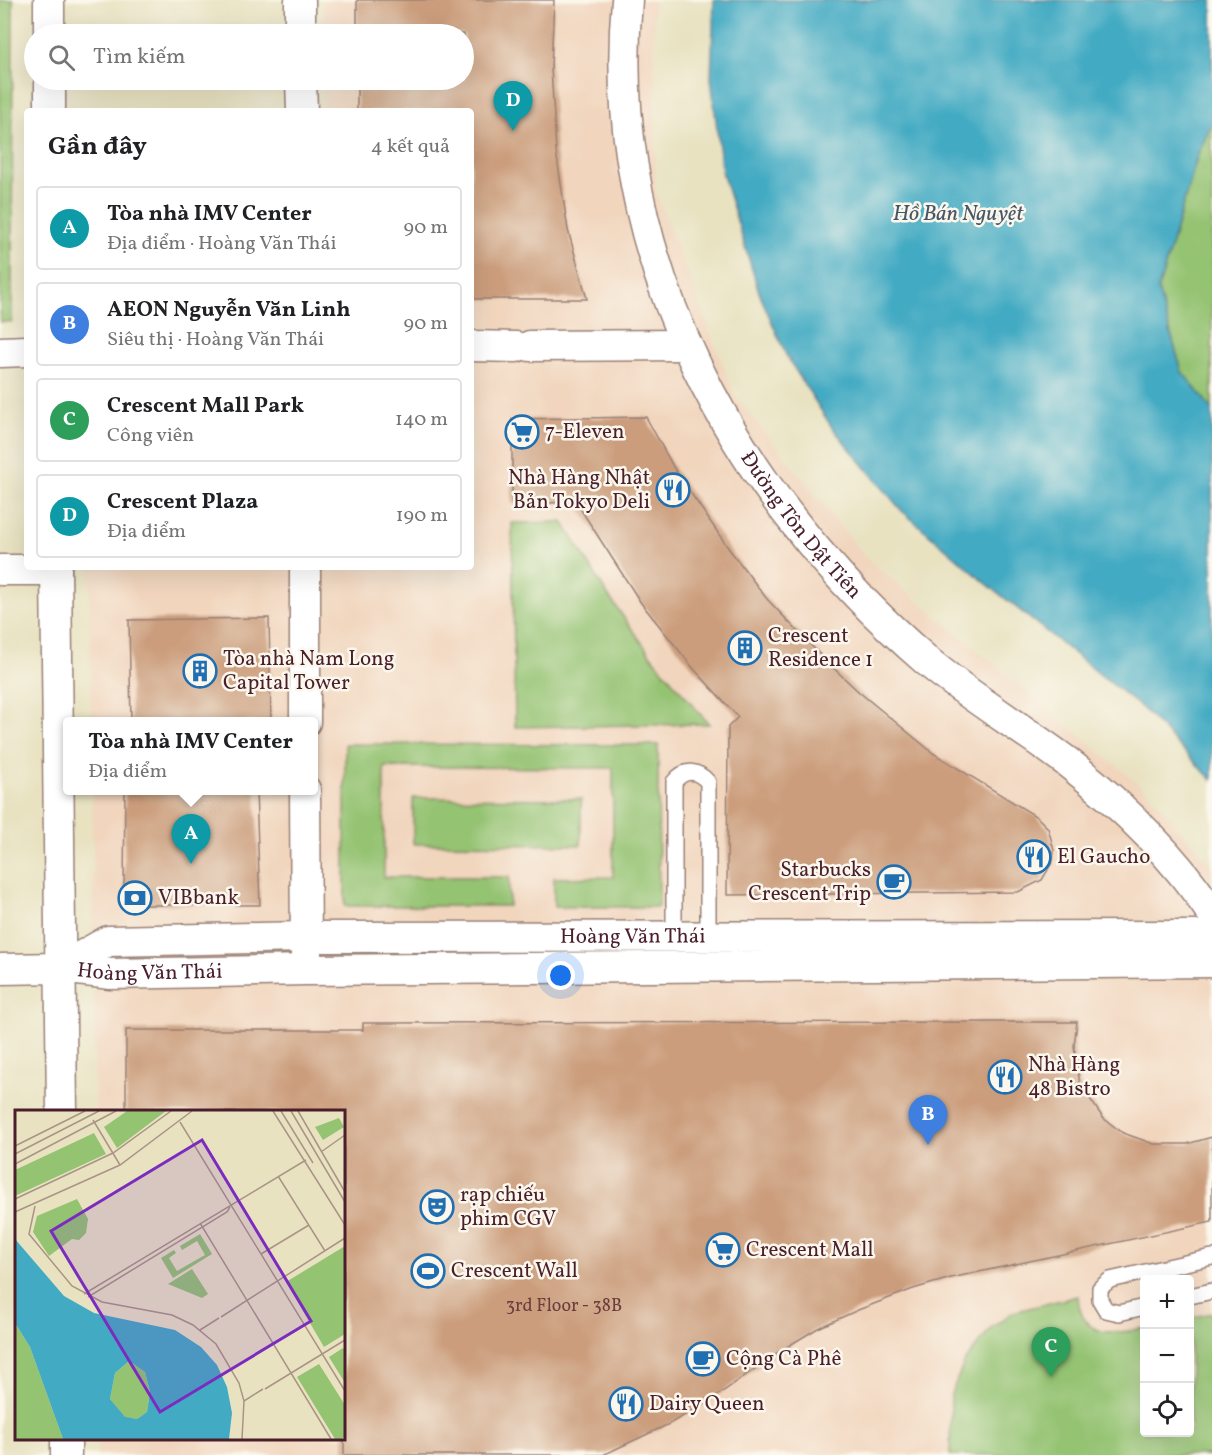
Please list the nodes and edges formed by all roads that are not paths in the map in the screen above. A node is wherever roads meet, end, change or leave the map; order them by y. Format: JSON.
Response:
{"nodes":[{"id":1,"x":49,"y":0,"type":"edge"},
{"id":2,"x":300,"y":0,"type":"edge"},
{"id":3,"x":627,"y":0,"type":"edge"},
{"id":4,"x":49,"y":24,"type":"edge"},
{"id":5,"x":300,"y":24,"type":"edge"},
{"id":6,"x":50,"y":90,"type":"edge"},
{"id":7,"x":301,"y":90,"type":"edge"},
{"id":8,"x":50,"y":108,"type":"edge"},
{"id":9,"x":302,"y":108,"type":"edge"},
{"id":10,"x":686,"y":345,"type":"junction"},
{"id":11,"x":474,"y":346,"type":"edge"},
{"id":12,"x":24,"y":351,"type":"edge"},
{"id":13,"x":0,"y":352,"type":"edge"},
{"id":14,"x":24,"y":569,"type":"edge"},
{"id":15,"x":0,"y":570,"type":"edge"},
{"id":16,"x":56,"y":570,"type":"edge"},
{"id":17,"x":305,"y":570,"type":"edge"},
{"id":18,"x":305,"y":717,"type":"edge"},
{"id":19,"x":305,"y":795,"type":"edge"},
{"id":20,"x":1212,"y":913,"type":"edge"},
{"id":21,"x":1212,"y":936,"type":"edge"},
{"id":22,"x":305,"y":937,"type":"junction"},
{"id":23,"x":674,"y":937,"type":"junction"},
{"id":24,"x":532,"y":938,"type":"junction"},
{"id":25,"x":708,"y":938,"type":"junction"},
{"id":26,"x":1212,"y":962,"type":"edge"},
{"id":27,"x":61,"y":968,"type":"junction"},
{"id":28,"x":532,"y":968,"type":"junction"},
{"id":29,"x":0,"y":969,"type":"edge"},
{"id":30,"x":306,"y":970,"type":"junction"},
{"id":31,"x":62,"y":1110,"type":"edge"},
{"id":32,"x":1212,"y":1257,"type":"edge"},
{"id":33,"x":1212,"y":1291,"type":"edge"},
{"id":34,"x":1194,"y":1295,"type":"edge"},
{"id":35,"x":1140,"y":1307,"type":"edge"}],
"edges":[{"from":1,"to":4,"type":"street"},
{"from":2,"to":5,"type":"street"},
{"from":3,"to":10,"type":"street","name":"Đường Tôn Dật Tiên"},
{"from":6,"to":8,"type":"street"},
{"from":7,"to":9,"type":"street"},
{"from":10,"to":11,"type":"street"},
{"from":10,"to":20,"type":"street","name":"Đường Tôn Dật Tiên"},
{"from":12,"to":13,"type":"street"},
{"from":14,"to":15,"type":"street"},
{"from":16,"to":27,"type":"street"},
{"from":17,"to":18,"type":"street"},
{"from":19,"to":22,"type":"street"},
{"from":21,"to":25,"type":"street","name":"Hoàng Văn Thái"},
{"from":22,"to":24,"type":"street","name":"Hoàng Văn Thái"},
{"from":22,"to":27,"type":"street","name":"Hoàng Văn Thái"},
{"from":22,"to":30,"type":"street"},
{"from":23,"to":24,"type":"street","name":"Hoàng Văn Thái"},
{"from":23,"to":25,"type":"street","name":"Hoàng Văn Thái"},
{"from":23,"to":25,"type":"lane"},
{"from":24,"to":28,"type":"street"},
{"from":26,"to":28,"type":"street","name":"Hoàng Văn Thái"},
{"from":27,"to":29,"type":"street","name":"Hoàng Văn Thái"},
{"from":27,"to":30,"type":"street","name":"Hoàng Văn Thái"},
{"from":27,"to":31,"type":"street"},
{"from":28,"to":30,"type":"street","name":"Hoàng Văn Thái"},
{"from":32,"to":35,"type":"lane"},
{"from":33,"to":34,"type":"lane"}]}
